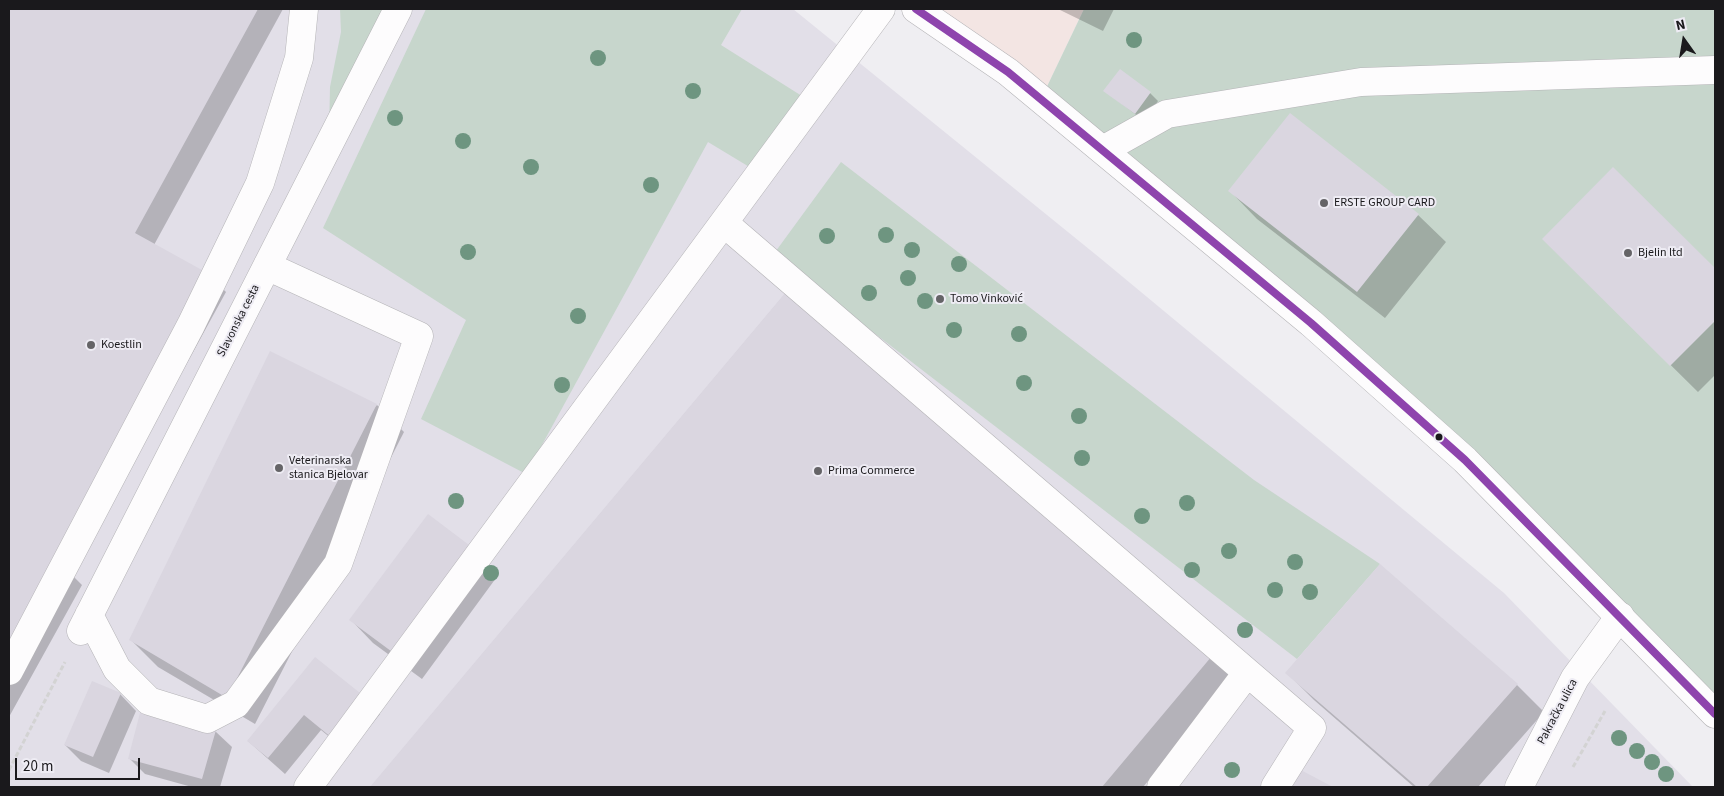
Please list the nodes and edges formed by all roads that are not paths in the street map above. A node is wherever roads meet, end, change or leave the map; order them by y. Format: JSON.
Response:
{"nodes":[{"id":1,"x":304,"y":9,"type":"edge"},
{"id":2,"x":398,"y":9,"type":"edge"},
{"id":3,"x":881,"y":9,"type":"edge"},
{"id":4,"x":916,"y":9,"type":"edge"},
{"id":5,"x":1715,"y":70,"type":"edge"},
{"id":6,"x":1103,"y":150,"type":"junction"},
{"id":7,"x":724,"y":223,"type":"junction"},
{"id":8,"x":267,"y":266,"type":"junction"},
{"id":9,"x":1620,"y":616,"type":"junction"},
{"id":10,"x":9,"y":671,"type":"edge"},
{"id":11,"x":1247,"y":673,"type":"junction"},
{"id":12,"x":1715,"y":714,"type":"edge"},
{"id":13,"x":308,"y":787,"type":"edge"},
{"id":14,"x":1161,"y":787,"type":"edge"},
{"id":15,"x":1275,"y":787,"type":"edge"},
{"id":16,"x":1519,"y":787,"type":"edge"}],
"edges":[{"from":1,"to":10,"type":"main road"},
{"from":2,"to":8,"type":"main road","name":"Slavonska cesta"},
{"from":3,"to":7,"type":"main road"},
{"from":4,"to":6,"type":"main road"},
{"from":5,"to":6,"type":"main road"},
{"from":6,"to":9,"type":"main road"},
{"from":7,"to":11,"type":"main road"},
{"from":7,"to":13,"type":"main road"},
{"from":8,"to":8,"type":"main road","name":"Slavonska cesta"},
{"from":9,"to":12,"type":"main road"},
{"from":9,"to":16,"type":"main road","name":"Pakračka ulica"},
{"from":11,"to":14,"type":"main road"},
{"from":11,"to":15,"type":"main road"}]}
